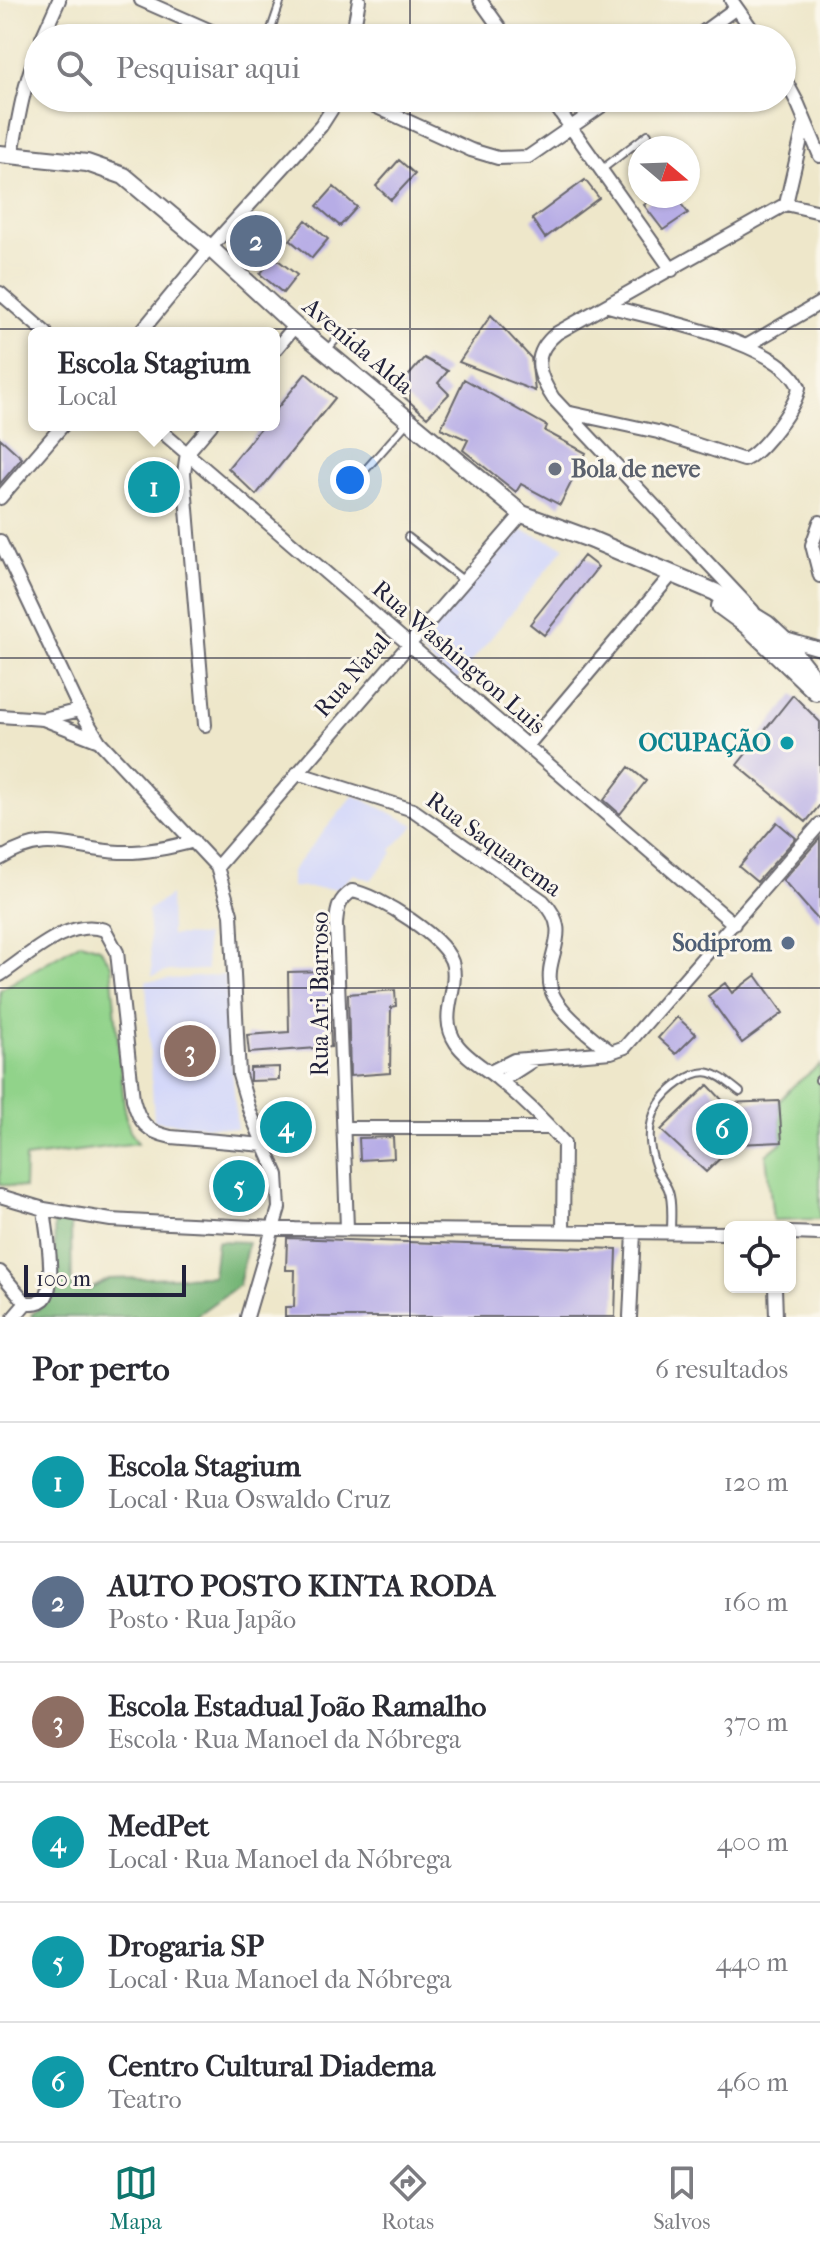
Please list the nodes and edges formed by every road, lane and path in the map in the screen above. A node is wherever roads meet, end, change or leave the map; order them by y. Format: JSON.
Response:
{"nodes":[{"id":1,"x":59,"y":0,"type":"edge"},
{"id":2,"x":141,"y":0,"type":"edge"},
{"id":3,"x":281,"y":0,"type":"edge"},
{"id":4,"x":359,"y":0,"type":"edge"},
{"id":5,"x":480,"y":0,"type":"edge"},
{"id":6,"x":734,"y":4,"type":"edge"},
{"id":7,"x":48,"y":24,"type":"edge"},
{"id":8,"x":195,"y":24,"type":"edge"},
{"id":9,"x":273,"y":24,"type":"edge"},
{"id":10,"x":355,"y":24,"type":"edge"},
{"id":11,"x":497,"y":24,"type":"edge"},
{"id":12,"x":711,"y":24,"type":"edge"},
{"id":13,"x":748,"y":24,"type":"edge"},
{"id":14,"x":24,"y":92,"type":"edge"},
{"id":15,"x":796,"y":102,"type":"edge"},
{"id":16,"x":330,"y":112,"type":"edge"},
{"id":17,"x":385,"y":112,"type":"edge"},
{"id":18,"x":560,"y":112,"type":"edge"},
{"id":19,"x":593,"y":112,"type":"edge"},
{"id":20,"x":806,"y":122,"type":"junction"},
{"id":21,"x":571,"y":128,"type":"junction"},
{"id":22,"x":648,"y":134,"type":"dead end"},
{"id":23,"x":6,"y":155,"type":"edge"},
{"id":24,"x":820,"y":156,"type":"edge"},
{"id":25,"x":601,"y":170,"type":"junction"},
{"id":26,"x":786,"y":204,"type":"junction"},
{"id":27,"x":820,"y":212,"type":"edge"},
{"id":28,"x":210,"y":248,"type":"junction"},
{"id":29,"x":672,"y":270,"type":"junction"},
{"id":30,"x":0,"y":293,"type":"edge"},
{"id":31,"x":820,"y":303,"type":"edge"},
{"id":32,"x":608,"y":306,"type":"junction"},
{"id":33,"x":295,"y":326,"type":"junction"},
{"id":34,"x":39,"y":327,"type":"edge"},
{"id":35,"x":145,"y":327,"type":"edge"},
{"id":36,"x":339,"y":336,"type":"dead end"},
{"id":37,"x":280,"y":344,"type":"edge"},
{"id":38,"x":748,"y":345,"type":"junction"},
{"id":39,"x":326,"y":351,"type":"junction"},
{"id":40,"x":566,"y":412,"type":"junction"},
{"id":41,"x":409,"y":420,"type":"junction"},
{"id":42,"x":58,"y":431,"type":"edge"},
{"id":43,"x":161,"y":431,"type":"edge"},
{"id":44,"x":206,"y":431,"type":"edge"},
{"id":45,"x":187,"y":453,"type":"junction"},
{"id":46,"x":359,"y":477,"type":"dead end"},
{"id":47,"x":0,"y":498,"type":"edge"},
{"id":48,"x":522,"y":514,"type":"junction"},
{"id":49,"x":820,"y":522,"type":"edge"},
{"id":50,"x":408,"y":537,"type":"dead end"},
{"id":51,"x":0,"y":541,"type":"edge"},
{"id":52,"x":816,"y":547,"type":"edge"},
{"id":53,"x":673,"y":573,"type":"junction"},
{"id":54,"x":820,"y":576,"type":"edge"},
{"id":55,"x":463,"y":580,"type":"junction"},
{"id":56,"x":691,"y":581,"type":"junction"},
{"id":57,"x":767,"y":624,"type":"junction"},
{"id":58,"x":746,"y":625,"type":"junction"},
{"id":59,"x":782,"y":638,"type":"junction"},
{"id":60,"x":409,"y":643,"type":"junction"},
{"id":61,"x":820,"y":649,"type":"edge"},
{"id":62,"x":820,"y":686,"type":"edge"},
{"id":63,"x":820,"y":695,"type":"edge"},
{"id":64,"x":80,"y":710,"type":"junction"},
{"id":65,"x":0,"y":716,"type":"edge"},
{"id":66,"x":43,"y":719,"type":"junction"},
{"id":67,"x":205,"y":725,"type":"dead end"},
{"id":68,"x":99,"y":741,"type":"junction"},
{"id":69,"x":527,"y":746,"type":"junction"},
{"id":70,"x":297,"y":773,"type":"junction"},
{"id":71,"x":820,"y":824,"type":"edge"},
{"id":72,"x":194,"y":841,"type":"junction"},
{"id":73,"x":0,"y":859,"type":"edge"},
{"id":74,"x":217,"y":867,"type":"junction"},
{"id":75,"x":734,"y":924,"type":"junction"},
{"id":76,"x":0,"y":975,"type":"edge"},
{"id":77,"x":611,"y":1052,"type":"junction"},
{"id":78,"x":536,"y":1060,"type":"junction"},
{"id":79,"x":490,"y":1072,"type":"junction"},
{"id":80,"x":501,"y":1081,"type":"junction"},
{"id":81,"x":740,"y":1092,"type":"dead end"},
{"id":82,"x":344,"y":1128,"type":"junction"},
{"id":83,"x":550,"y":1128,"type":"junction"},
{"id":84,"x":264,"y":1145,"type":"junction"},
{"id":85,"x":0,"y":1196,"type":"edge"},
{"id":86,"x":44,"y":1209,"type":"junction"},
{"id":87,"x":274,"y":1227,"type":"junction"},
{"id":88,"x":347,"y":1228,"type":"junction"},
{"id":89,"x":563,"y":1231,"type":"junction"},
{"id":90,"x":634,"y":1232,"type":"junction"},
{"id":91,"x":671,"y":1232,"type":"junction"},
{"id":92,"x":724,"y":1233,"type":"edge"},
{"id":93,"x":796,"y":1233,"type":"edge"},
{"id":94,"x":820,"y":1234,"type":"edge"},
{"id":95,"x":0,"y":1272,"type":"edge"},
{"id":96,"x":775,"y":1293,"type":"edge"},
{"id":97,"x":26,"y":1303,"type":"junction"},
{"id":98,"x":14,"y":1317,"type":"edge"},
{"id":99,"x":247,"y":1317,"type":"edge"},
{"id":100,"x":630,"y":1317,"type":"edge"},
{"id":101,"x":776,"y":1317,"type":"edge"}],
"edges":[{"from":1,"to":7,"type":"street"},
{"from":2,"to":8,"type":"street"},
{"from":3,"to":9,"type":"lane"},
{"from":4,"to":10,"type":"street"},
{"from":5,"to":11,"type":"street"},
{"from":6,"to":12,"type":"street"},
{"from":6,"to":13,"type":"street"},
{"from":14,"to":23,"type":"street"},
{"from":15,"to":20,"type":"street"},
{"from":16,"to":28,"type":"street"},
{"from":17,"to":21,"type":"street"},
{"from":18,"to":21,"type":"street"},
{"from":19,"to":21,"type":"street"},
{"from":20,"to":24,"type":"street"},
{"from":20,"to":26,"type":"street"},
{"from":21,"to":25,"type":"street"},
{"from":22,"to":25,"type":"lane"},
{"from":23,"to":28,"type":"main road","name":"Avenida Alda"},
{"from":25,"to":29,"type":"street"},
{"from":26,"to":27,"type":"street"},
{"from":26,"to":29,"type":"street"},
{"from":28,"to":33,"type":"main road","name":"Avenida Alda"},
{"from":28,"to":35,"type":"street"},
{"from":29,"to":32,"type":"street"},
{"from":30,"to":34,"type":"street"},
{"from":31,"to":38,"type":"street"},
{"from":32,"to":38,"type":"street"},
{"from":32,"to":40,"type":"street"},
{"from":33,"to":37,"type":"street"},
{"from":33,"to":39,"type":"main road","name":"Avenida Alda"},
{"from":36,"to":39,"type":"lane"},
{"from":38,"to":40,"type":"street"},
{"from":39,"to":41,"type":"main road","name":"Avenida Alda"},
{"from":40,"to":57,"type":"street"},
{"from":41,"to":46,"type":"lane"},
{"from":41,"to":48,"type":"main road","name":"Avenida Alda"},
{"from":42,"to":47,"type":"street"},
{"from":43,"to":45,"type":"street","name":"Rua Washington Luis"},
{"from":44,"to":45,"type":"street"},
{"from":45,"to":60,"type":"street","name":"Rua Washington Luis"},
{"from":45,"to":67,"type":"street"},
{"from":48,"to":53,"type":"main road","name":"Avenida Alda"},
{"from":48,"to":55,"type":"street","name":"Rua Natal"},
{"from":49,"to":52,"type":"street"},
{"from":50,"to":55,"type":"lane"},
{"from":51,"to":64,"type":"street"},
{"from":52,"to":54,"type":"street"},
{"from":53,"to":56,"type":"main road","name":"Avenida Alda"},
{"from":53,"to":69,"type":"street"},
{"from":55,"to":60,"type":"street","name":"Rua Natal"},
{"from":56,"to":57,"type":"main road","name":"Avenida Alda"},
{"from":56,"to":58,"type":"main road","name":"Avenida Alda"},
{"from":57,"to":59,"type":"main road","name":"Avenida Alda"},
{"from":58,"to":59,"type":"main road"},
{"from":58,"to":63,"type":"main road","name":"Avenida Alda"},
{"from":59,"to":61,"type":"street"},
{"from":59,"to":62,"type":"main road","name":"Avenida Alda"},
{"from":60,"to":69,"type":"street","name":"Rua Washington Luis"},
{"from":60,"to":70,"type":"street","name":"Rua Natal"},
{"from":64,"to":66,"type":"street"},
{"from":64,"to":68,"type":"street"},
{"from":65,"to":66,"type":"street"},
{"from":66,"to":68,"type":"street"},
{"from":68,"to":72,"type":"street"},
{"from":69,"to":75,"type":"street","name":"Rua Washington Luis"},
{"from":70,"to":74,"type":"street","name":"Rua Natal"},
{"from":70,"to":77,"type":"street","name":"Rua Saquarema"},
{"from":71,"to":75,"type":"street"},
{"from":72,"to":73,"type":"street"},
{"from":72,"to":74,"type":"street"},
{"from":74,"to":84,"type":"street"},
{"from":75,"to":77,"type":"street"},
{"from":76,"to":84,"type":"street"},
{"from":77,"to":78,"type":"street"},
{"from":78,"to":79,"type":"street"},
{"from":78,"to":80,"type":"street"},
{"from":79,"to":80,"type":"street","name":"Rua Ari Barroso"},
{"from":79,"to":82,"type":"street","name":"Rua Ari Barroso"},
{"from":80,"to":83,"type":"street","name":"Rua Ari Barroso"},
{"from":81,"to":91,"type":"lane"},
{"from":82,"to":83,"type":"street"},
{"from":82,"to":88,"type":"street","name":"Rua Ari Barroso"},
{"from":83,"to":89,"type":"street"},
{"from":84,"to":87,"type":"street"},
{"from":85,"to":86,"type":"street"},
{"from":86,"to":87,"type":"street"},
{"from":86,"to":97,"type":"street"},
{"from":87,"to":88,"type":"street"},
{"from":87,"to":99,"type":"street"},
{"from":88,"to":89,"type":"street"},
{"from":89,"to":90,"type":"street"},
{"from":90,"to":91,"type":"street"},
{"from":90,"to":100,"type":"street"},
{"from":91,"to":92,"type":"street"},
{"from":93,"to":94,"type":"street"},
{"from":95,"to":97,"type":"street"},
{"from":96,"to":101,"type":"street"},
{"from":97,"to":98,"type":"street"}]}
